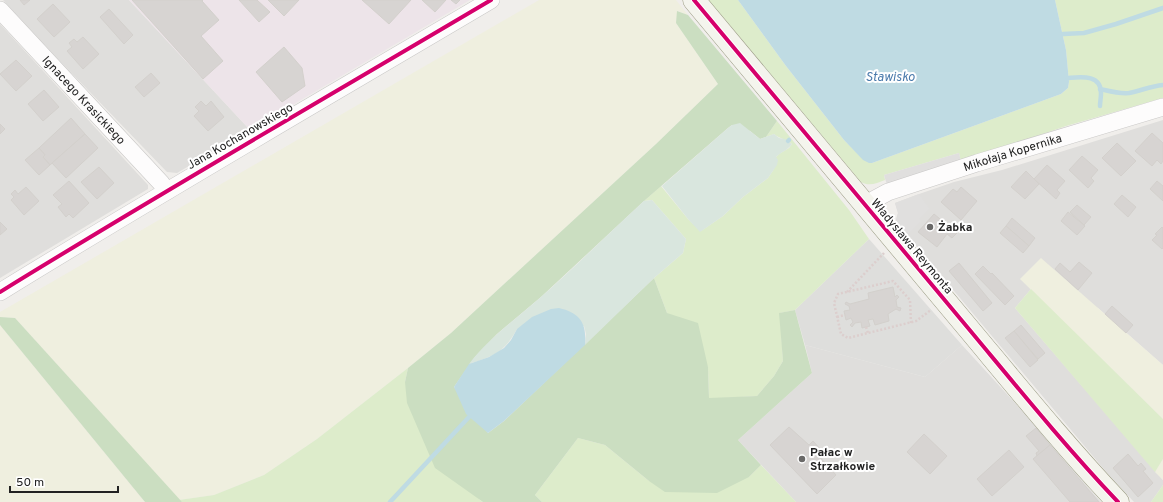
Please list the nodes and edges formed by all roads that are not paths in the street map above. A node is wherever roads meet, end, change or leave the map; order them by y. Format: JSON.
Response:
{"nodes":[{"id":1,"x":491,"y":0,"type":"edge"},
{"id":2,"x":694,"y":0,"type":"edge"},
{"id":3,"x":0,"y":10,"type":"edge"},
{"id":4,"x":1163,"y":107,"type":"edge"},
{"id":5,"x":168,"y":191,"type":"junction"},
{"id":6,"x":864,"y":205,"type":"junction"},
{"id":7,"x":0,"y":292,"type":"edge"},
{"id":8,"x":1118,"y":502,"type":"edge"}],
"edges":[{"from":1,"to":5,"type":"street","name":"Jana Kochanowskiego"},
{"from":2,"to":6,"type":"street","name":"Władysława Reymonta"},
{"from":3,"to":5,"type":"street","name":"Ignacego Krasickiego"},
{"from":4,"to":6,"type":"street","name":"Mikołaja Kopernika"},
{"from":5,"to":7,"type":"street","name":"Jana Kochanowskiego"},
{"from":6,"to":8,"type":"street","name":"Władysława Reymonta"}]}
